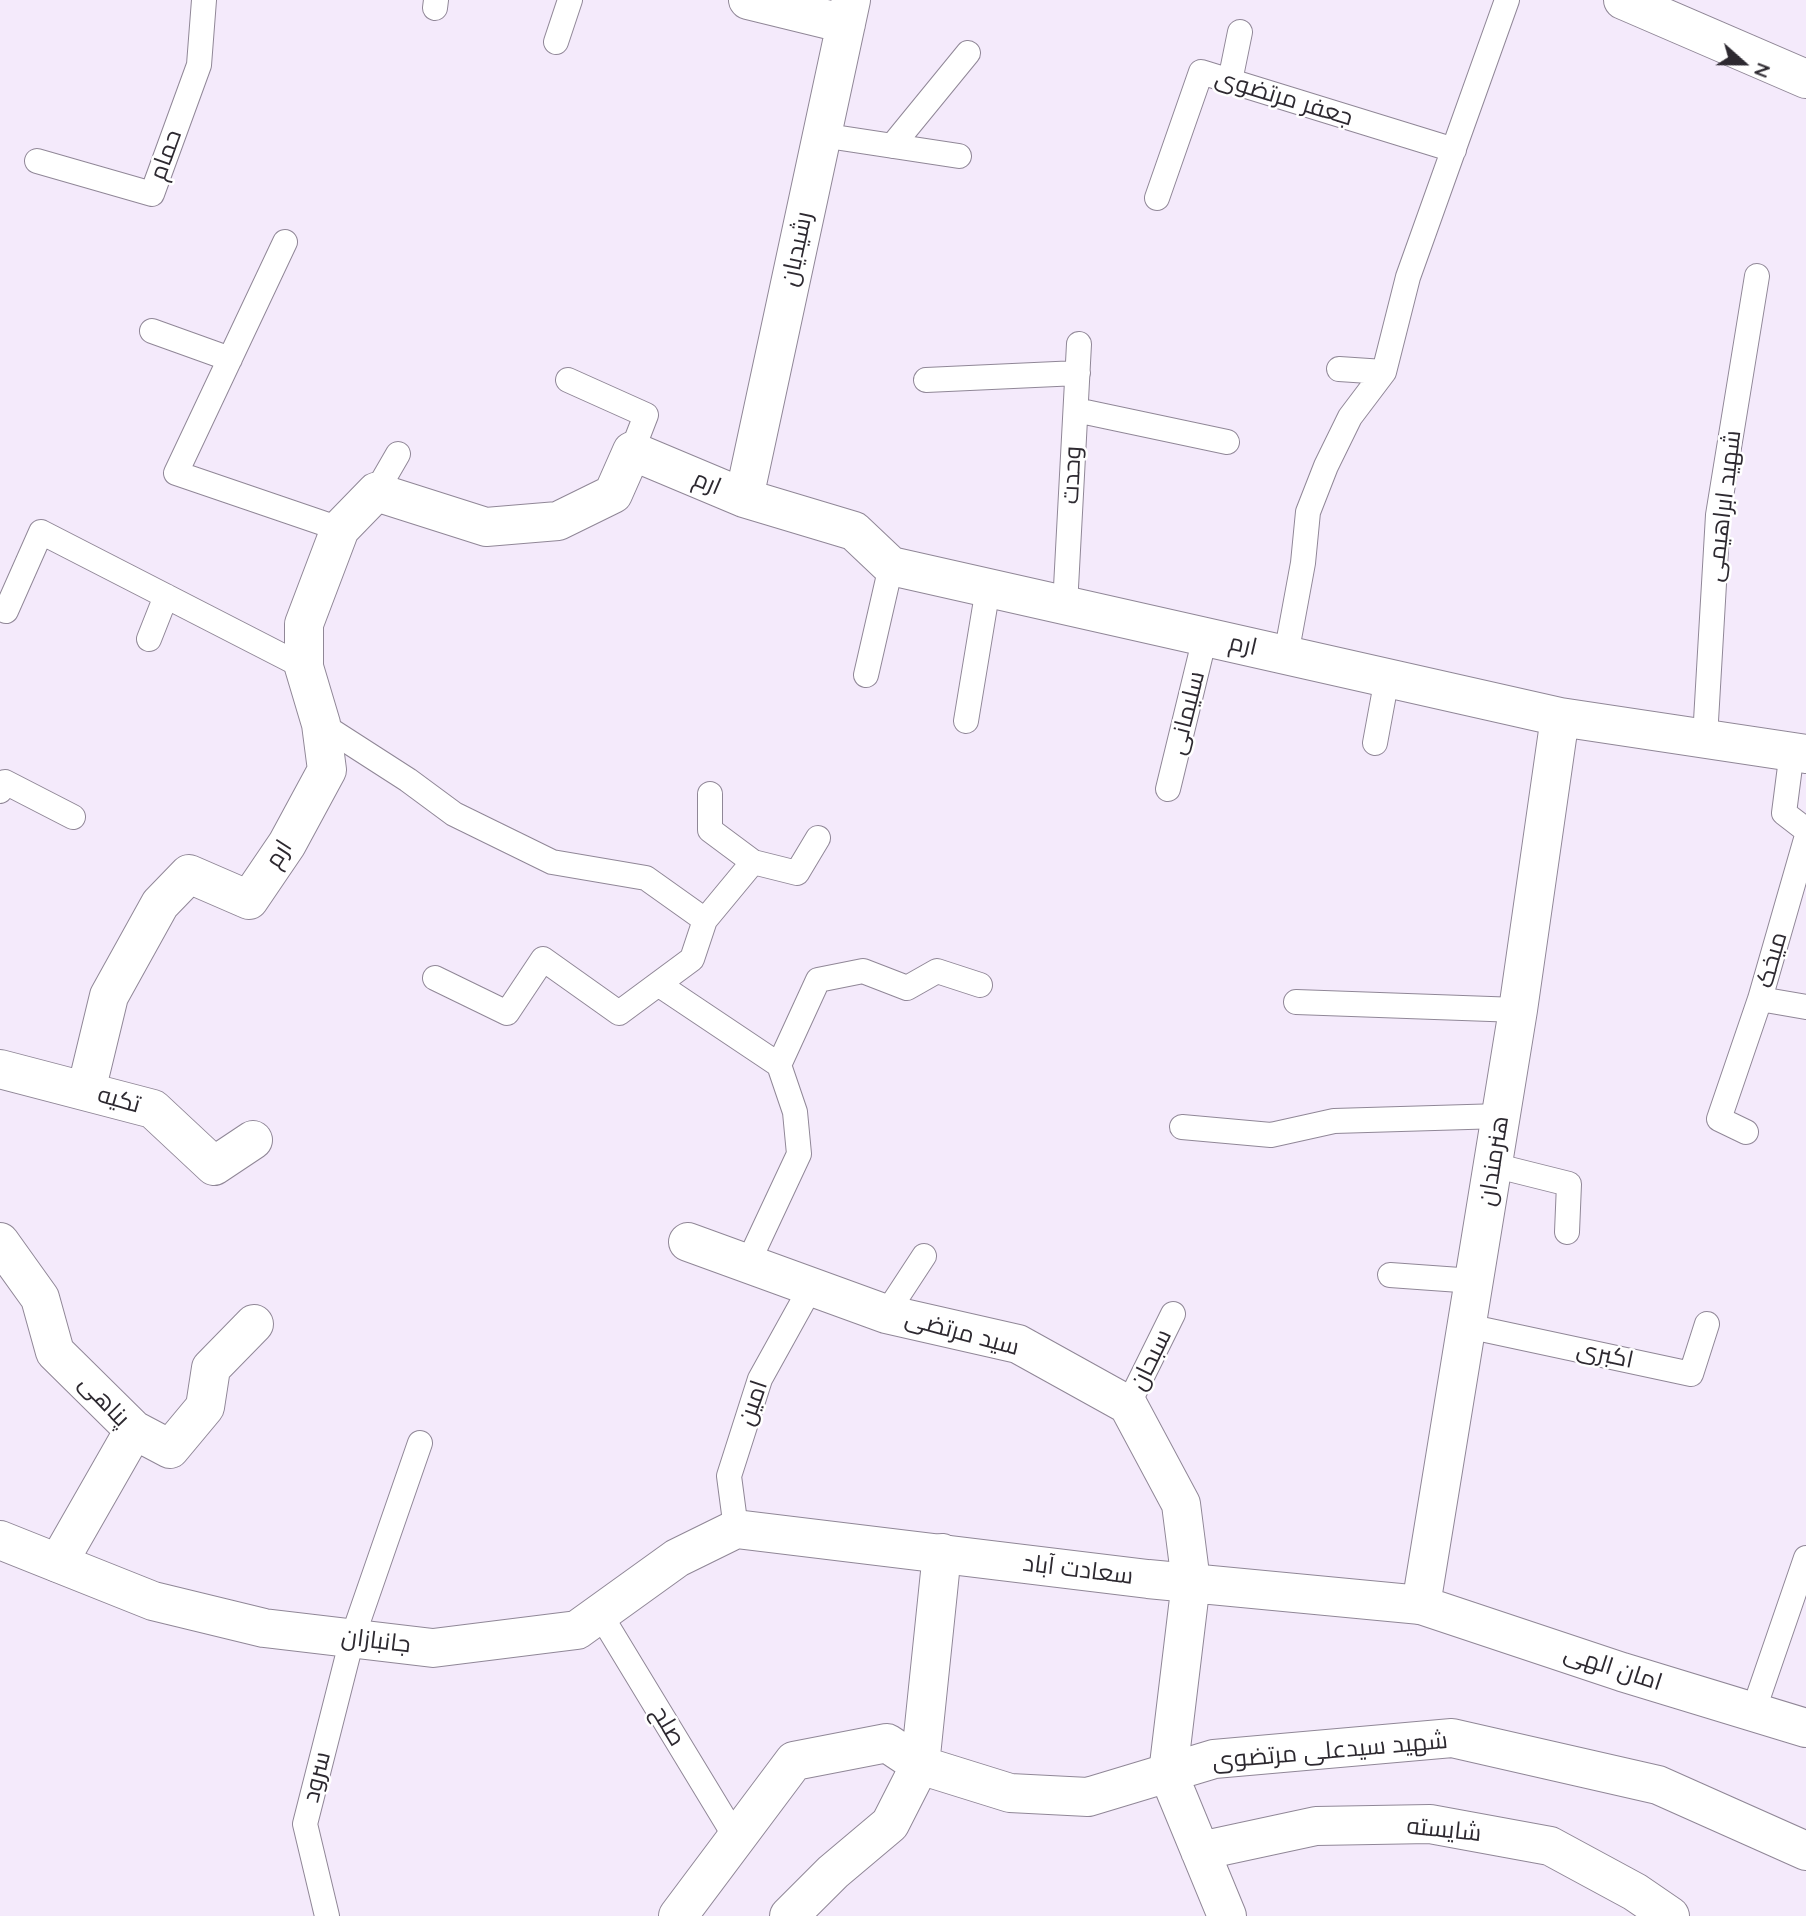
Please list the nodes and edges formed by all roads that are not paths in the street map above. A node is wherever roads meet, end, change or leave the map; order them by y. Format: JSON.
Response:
{"nodes":[{"id":1,"x":204,"y":0,"type":"edge"},
{"id":2,"x":570,"y":0,"type":"edge"},
{"id":3,"x":748,"y":0,"type":"edge"},
{"id":4,"x":1507,"y":0,"type":"edge"},
{"id":5,"x":1623,"y":0,"type":"edge"},
{"id":6,"x":1675,"y":10,"type":"edge"},
{"id":7,"x":848,"y":12,"type":"edge"},
{"id":8,"x":1240,"y":32,"type":"dead end"},
{"id":9,"x":556,"y":42,"type":"dead end"},
{"id":10,"x":968,"y":53,"type":"dead end"},
{"id":11,"x":1806,"y":79,"type":"edge"},
{"id":12,"x":1230,"y":81,"type":"junction"},
{"id":13,"x":821,"y":135,"type":"junction"},
{"id":14,"x":892,"y":146,"type":"junction"},
{"id":15,"x":1454,"y":150,"type":"junction"},
{"id":16,"x":960,"y":156,"type":"dead end"},
{"id":17,"x":37,"y":161,"type":"dead end"},
{"id":18,"x":1157,"y":198,"type":"dead end"},
{"id":19,"x":285,"y":242,"type":"dead end"},
{"id":20,"x":1757,"y":276,"type":"dead end"},
{"id":21,"x":152,"y":331,"type":"dead end"},
{"id":22,"x":1079,"y":344,"type":"dead end"},
{"id":23,"x":230,"y":359,"type":"junction"},
{"id":24,"x":1339,"y":369,"type":"dead end"},
{"id":25,"x":1384,"y":372,"type":"junction"},
{"id":26,"x":1078,"y":373,"type":"junction"},
{"id":27,"x":568,"y":380,"type":"dead end"},
{"id":28,"x":926,"y":380,"type":"dead end"},
{"id":29,"x":1076,"y":410,"type":"junction"},
{"id":30,"x":1227,"y":442,"type":"dead end"},
{"id":31,"x":632,"y":451,"type":"junction"},
{"id":32,"x":398,"y":454,"type":"dead end"},
{"id":33,"x":376,"y":492,"type":"junction"},
{"id":34,"x":744,"y":498,"type":"junction"},
{"id":35,"x":340,"y":529,"type":"junction"},
{"id":36,"x":891,"y":566,"type":"junction"},
{"id":37,"x":988,"y":588,"type":"junction"},
{"id":38,"x":166,"y":596,"type":"junction"},
{"id":39,"x":1065,"y":606,"type":"junction"},
{"id":40,"x":6,"y":611,"type":"dead end"},
{"id":41,"x":1205,"y":637,"type":"junction"},
{"id":42,"x":149,"y":639,"type":"dead end"},
{"id":43,"x":1286,"y":655,"type":"junction"},
{"id":44,"x":304,"y":667,"type":"junction"},
{"id":45,"x":866,"y":675,"type":"dead end"},
{"id":46,"x":1387,"y":678,"type":"junction"},
{"id":47,"x":1560,"y":716,"type":"junction"},
{"id":48,"x":966,"y":721,"type":"dead end"},
{"id":49,"x":321,"y":724,"type":"junction"},
{"id":50,"x":1705,"y":738,"type":"junction"},
{"id":51,"x":1376,"y":743,"type":"dead end"},
{"id":52,"x":1799,"y":752,"type":"edge"},
{"id":53,"x":1168,"y":789,"type":"dead end"},
{"id":54,"x":0,"y":791,"type":"edge"},
{"id":55,"x":710,"y":794,"type":"dead end"},
{"id":56,"x":73,"y":817,"type":"dead end"},
{"id":57,"x":1806,"y":830,"type":"edge"},
{"id":58,"x":818,"y":838,"type":"dead end"},
{"id":59,"x":1806,"y":839,"type":"edge"},
{"id":60,"x":753,"y":862,"type":"junction"},
{"id":61,"x":705,"y":920,"type":"junction"},
{"id":62,"x":435,"y":978,"type":"dead end"},
{"id":63,"x":658,"y":984,"type":"junction"},
{"id":64,"x":980,"y":985,"type":"dead end"},
{"id":65,"x":1760,"y":999,"type":"junction"},
{"id":66,"x":1296,"y":1002,"type":"dead end"},
{"id":67,"x":1806,"y":1007,"type":"edge"},
{"id":68,"x":1518,"y":1010,"type":"junction"},
{"id":69,"x":779,"y":1065,"type":"junction"},
{"id":70,"x":0,"y":1069,"type":"edge"},
{"id":71,"x":86,"y":1091,"type":"junction"},
{"id":72,"x":1501,"y":1116,"type":"junction"},
{"id":73,"x":1182,"y":1127,"type":"dead end"},
{"id":74,"x":1746,"y":1132,"type":"dead end"},
{"id":75,"x":253,"y":1140,"type":"dead end"},
{"id":76,"x":1493,"y":1165,"type":"junction"},
{"id":77,"x":1567,"y":1232,"type":"dead end"},
{"id":78,"x":688,"y":1242,"type":"dead end"},
{"id":79,"x":924,"y":1256,"type":"dead end"},
{"id":80,"x":5,"y":1262,"type":"edge"},
{"id":81,"x":748,"y":1263,"type":"junction"},
{"id":82,"x":1390,"y":1275,"type":"dead end"},
{"id":83,"x":1474,"y":1282,"type":"junction"},
{"id":84,"x":811,"y":1287,"type":"junction"},
{"id":85,"x":886,"y":1314,"type":"junction"},
{"id":86,"x":1173,"y":1314,"type":"dead end"},
{"id":87,"x":254,"y":1324,"type":"dead end"},
{"id":88,"x":1707,"y":1324,"type":"dead end"},
{"id":89,"x":1467,"y":1326,"type":"junction"},
{"id":90,"x":1128,"y":1405,"type":"junction"},
{"id":91,"x":134,"y":1430,"type":"junction"},
{"id":92,"x":419,"y":1443,"type":"dead end"},
{"id":93,"x":736,"y":1529,"type":"junction"},
{"id":94,"x":0,"y":1540,"type":"edge"},
{"id":95,"x":942,"y":1553,"type":"junction"},
{"id":96,"x":1806,"y":1558,"type":"edge"},
{"id":97,"x":58,"y":1563,"type":"junction"},
{"id":98,"x":1192,"y":1582,"type":"junction"},
{"id":99,"x":1421,"y":1605,"type":"junction"},
{"id":100,"x":600,"y":1614,"type":"junction"},
{"id":101,"x":1796,"y":1619,"type":"edge"},
{"id":102,"x":352,"y":1639,"type":"junction"},
{"id":103,"x":1753,"y":1712,"type":"junction"},
{"id":104,"x":1806,"y":1728,"type":"edge"},
{"id":105,"x":920,"y":1765,"type":"junction"},
{"id":106,"x":1168,"y":1773,"type":"junction"},
{"id":107,"x":736,"y":1838,"type":"junction"},
{"id":108,"x":1200,"y":1851,"type":"junction"},
{"id":109,"x":1806,"y":1851,"type":"edge"},
{"id":110,"x":1659,"y":1913,"type":"edge"},
{"id":111,"x":327,"y":1916,"type":"edge"},
{"id":112,"x":678,"y":1916,"type":"edge"},
{"id":113,"x":789,"y":1916,"type":"edge"},
{"id":114,"x":1227,"y":1916,"type":"edge"}],
"edges":[{"from":1,"to":17,"type":"lane","name":"حمام"},
{"from":2,"to":9,"type":"lane"},
{"from":3,"to":7,"type":"street"},
{"from":4,"to":15,"type":"lane"},
{"from":5,"to":6,"type":"street"},
{"from":6,"to":11,"type":"street"},
{"from":7,"to":13,"type":"street","name":"رشیدیان"},
{"from":8,"to":12,"type":"lane"},
{"from":10,"to":14,"type":"lane"},
{"from":12,"to":15,"type":"lane","name":"جعفر مرتضوی"},
{"from":12,"to":18,"type":"lane","name":"جعفر مرتضوی"},
{"from":13,"to":14,"type":"lane"},
{"from":13,"to":34,"type":"street","name":"رشیدیان"},
{"from":14,"to":16,"type":"lane"},
{"from":15,"to":25,"type":"lane"},
{"from":19,"to":23,"type":"lane"},
{"from":20,"to":50,"type":"lane","name":"شهید ابراهیمی"},
{"from":21,"to":23,"type":"lane"},
{"from":22,"to":26,"type":"lane","name":"وحدت"},
{"from":23,"to":35,"type":"lane"},
{"from":24,"to":25,"type":"lane"},
{"from":25,"to":43,"type":"lane"},
{"from":26,"to":28,"type":"lane"},
{"from":26,"to":29,"type":"lane","name":"وحدت"},
{"from":27,"to":31,"type":"lane"},
{"from":29,"to":30,"type":"lane"},
{"from":29,"to":39,"type":"lane","name":"وحدت"},
{"from":31,"to":33,"type":"street"},
{"from":31,"to":34,"type":"street","name":"ارم"},
{"from":32,"to":33,"type":"lane"},
{"from":33,"to":35,"type":"street","name":"ارم"},
{"from":34,"to":36,"type":"street","name":"ارم"},
{"from":35,"to":44,"type":"street","name":"ارم"},
{"from":36,"to":37,"type":"street","name":"ارم"},
{"from":36,"to":45,"type":"lane"},
{"from":37,"to":39,"type":"street","name":"ارم"},
{"from":37,"to":48,"type":"lane"},
{"from":38,"to":40,"type":"lane"},
{"from":38,"to":42,"type":"lane"},
{"from":38,"to":44,"type":"lane"},
{"from":39,"to":41,"type":"street","name":"ارم"},
{"from":41,"to":43,"type":"street","name":"ارم"},
{"from":41,"to":53,"type":"lane","name":"سلیمانی"},
{"from":43,"to":46,"type":"street","name":"ارم"},
{"from":44,"to":49,"type":"street","name":"ارم"},
{"from":46,"to":47,"type":"street","name":"ارم"},
{"from":46,"to":51,"type":"lane"},
{"from":47,"to":50,"type":"street","name":"ارم"},
{"from":47,"to":68,"type":"street","name":"هنرمندان"},
{"from":49,"to":61,"type":"lane"},
{"from":49,"to":71,"type":"street","name":"ارم"},
{"from":50,"to":52,"type":"street","name":"ارم"},
{"from":52,"to":57,"type":"lane"},
{"from":54,"to":56,"type":"lane"},
{"from":55,"to":60,"type":"lane"},
{"from":58,"to":60,"type":"lane"},
{"from":59,"to":65,"type":"lane","name":"میخک"},
{"from":60,"to":61,"type":"lane"},
{"from":61,"to":63,"type":"lane"},
{"from":62,"to":63,"type":"lane"},
{"from":63,"to":69,"type":"lane"},
{"from":64,"to":69,"type":"lane"},
{"from":65,"to":67,"type":"lane","name":"میخک"},
{"from":65,"to":74,"type":"lane","name":"میخک"},
{"from":66,"to":68,"type":"lane"},
{"from":68,"to":72,"type":"street","name":"هنرمندان"},
{"from":69,"to":81,"type":"lane"},
{"from":70,"to":71,"type":"street","name":"تکیه"},
{"from":71,"to":75,"type":"street","name":"تکیه"},
{"from":72,"to":73,"type":"lane"},
{"from":72,"to":76,"type":"street","name":"هنرمندان"},
{"from":76,"to":77,"type":"lane"},
{"from":76,"to":83,"type":"street","name":"هنرمندان"},
{"from":78,"to":81,"type":"street","name":"سید مرتضی"},
{"from":79,"to":85,"type":"lane"},
{"from":80,"to":91,"type":"street","name":"پناهی"},
{"from":81,"to":84,"type":"street","name":"سید مرتضی"},
{"from":82,"to":83,"type":"lane"},
{"from":83,"to":89,"type":"street","name":"هنرمندان"},
{"from":84,"to":85,"type":"street","name":"سید مرتضی"},
{"from":84,"to":93,"type":"lane","name":"امین"},
{"from":85,"to":90,"type":"street","name":"سید مرتضی"},
{"from":86,"to":90,"type":"lane","name":"سبحان"},
{"from":87,"to":91,"type":"street"},
{"from":88,"to":89,"type":"lane","name":"اکبری"},
{"from":89,"to":99,"type":"street","name":"هنرمندان"},
{"from":90,"to":98,"type":"street"},
{"from":91,"to":97,"type":"street","name":"پناهی"},
{"from":92,"to":102,"type":"lane"},
{"from":93,"to":95,"type":"street","name":"سعادت آباد"},
{"from":93,"to":100,"type":"street","name":"جانبازان"},
{"from":94,"to":97,"type":"street","name":"جانبازان"},
{"from":95,"to":98,"type":"street","name":"سعادت آباد"},
{"from":95,"to":105,"type":"street"},
{"from":96,"to":101,"type":"lane"},
{"from":97,"to":102,"type":"street","name":"جانبازان"},
{"from":98,"to":99,"type":"street","name":"سعادت آباد"},
{"from":98,"to":106,"type":"street"},
{"from":99,"to":103,"type":"street","name":"امان الهی"},
{"from":100,"to":102,"type":"street","name":"جانبازان"},
{"from":100,"to":107,"type":"lane","name":"صلح"},
{"from":101,"to":103,"type":"lane"},
{"from":102,"to":111,"type":"lane","name":"سرود"},
{"from":103,"to":104,"type":"street","name":"امان الهی"},
{"from":105,"to":106,"type":"street","name":"شهید سیدعلی مرتضوی"},
{"from":105,"to":107,"type":"street","name":"شهید سیدعلی مرتضوی"},
{"from":105,"to":113,"type":"street"},
{"from":106,"to":108,"type":"street"},
{"from":106,"to":109,"type":"street","name":"شهید سیدعلی مرتضوی"},
{"from":107,"to":112,"type":"street","name":"شهید سیدعلی مرتضوی"},
{"from":108,"to":110,"type":"street","name":"شایسته"},
{"from":108,"to":114,"type":"street"}]}
